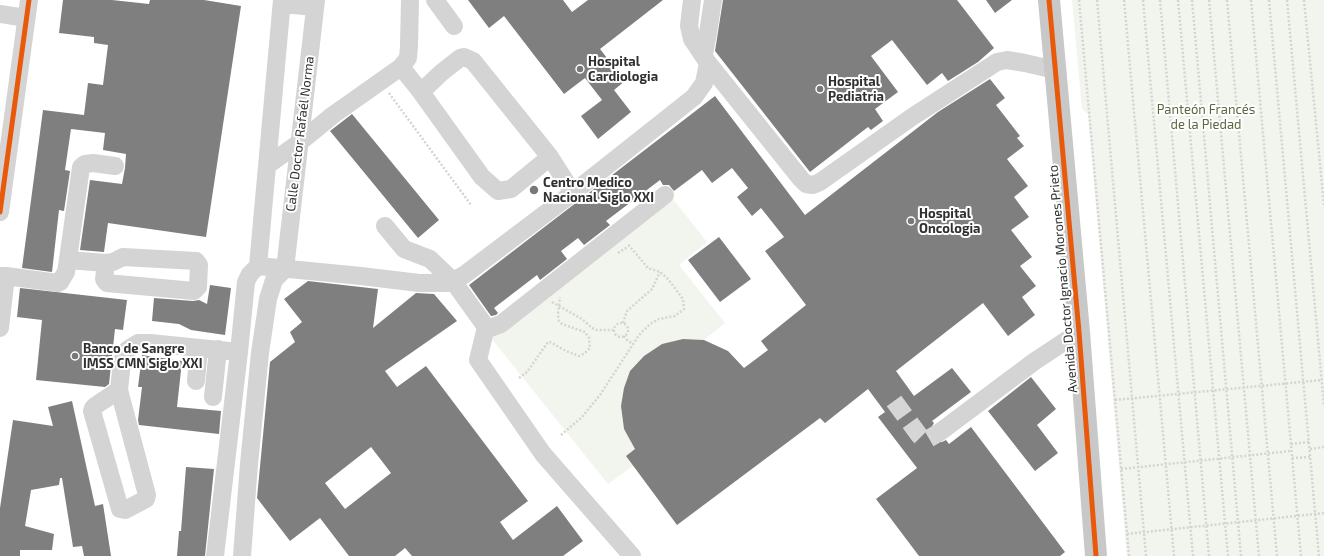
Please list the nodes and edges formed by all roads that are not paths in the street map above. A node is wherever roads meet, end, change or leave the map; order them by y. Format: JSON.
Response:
{"nodes":[{"id":1,"x":29,"y":0,"type":"edge"},
{"id":2,"x":410,"y":0,"type":"edge"},
{"id":3,"x":435,"y":0,"type":"edge"},
{"id":4,"x":692,"y":0,"type":"edge"},
{"id":5,"x":712,"y":0,"type":"edge"},
{"id":6,"x":1049,"y":0,"type":"edge"},
{"id":7,"x":282,"y":2,"type":"edge"},
{"id":8,"x":315,"y":4,"type":"edge"},
{"id":9,"x":0,"y":14,"type":"edge"},
{"id":10,"x":26,"y":18,"type":"junction"},
{"id":11,"x":454,"y":26,"type":"dead end"},
{"id":12,"x":706,"y":58,"type":"junction"},
{"id":13,"x":401,"y":67,"type":"junction"},
{"id":14,"x":1055,"y":70,"type":"junction"},
{"id":15,"x":421,"y":92,"type":"junction"},
{"id":16,"x":300,"y":142,"type":"junction"},
{"id":17,"x":550,"y":157,"type":"junction"},
{"id":18,"x":268,"y":165,"type":"junction"},
{"id":19,"x":116,"y":166,"type":"dead end"},
{"id":20,"x":574,"y":192,"type":"junction"},
{"id":21,"x":665,"y":195,"type":"dead end"},
{"id":22,"x":0,"y":212,"type":"edge"},
{"id":23,"x":385,"y":226,"type":"dead end"},
{"id":24,"x":68,"y":260,"type":"junction"},
{"id":25,"x":106,"y":263,"type":"junction"},
{"id":26,"x":258,"y":266,"type":"junction"},
{"id":27,"x":285,"y":269,"type":"junction"},
{"id":28,"x":3,"y":276,"type":"edge"},
{"id":29,"x":453,"y":282,"type":"junction"},
{"id":30,"x":486,"y":327,"type":"junction"},
{"id":31,"x":0,"y":328,"type":"edge"},
{"id":32,"x":1079,"y":332,"type":"junction"},
{"id":33,"x":199,"y":348,"type":"junction"},
{"id":34,"x":218,"y":349,"type":"junction"},
{"id":35,"x":239,"y":352,"type":"junction"},
{"id":36,"x":196,"y":381,"type":"dead end"},
{"id":37,"x":119,"y":390,"type":"junction"},
{"id":38,"x":212,"y":397,"type":"dead end"},
{"id":39,"x":940,"y":432,"type":"tunnel mouth"},
{"id":40,"x":217,"y":538,"type":"junction"},
{"id":41,"x":243,"y":548,"type":"edge"},
{"id":42,"x":215,"y":556,"type":"edge"},
{"id":43,"x":632,"y":556,"type":"edge"},
{"id":44,"x":1096,"y":556,"type":"edge"}],
"edges":[{"from":1,"to":10,"type":"street"},
{"from":2,"to":13,"type":"street"},
{"from":3,"to":11,"type":"street"},
{"from":4,"to":12,"type":"street"},
{"from":5,"to":12,"type":"street"},
{"from":6,"to":14,"type":"main road","name":"Avenida Doctor Ignacio Morones Prieto"},
{"from":7,"to":8,"type":"street"},
{"from":7,"to":18,"type":"street"},
{"from":8,"to":16,"type":"street","name":"Calle Doctor Rafaél Norma"},
{"from":9,"to":10,"type":"street"},
{"from":10,"to":22,"type":"street"},
{"from":12,"to":14,"type":"street"},
{"from":12,"to":20,"type":"street"},
{"from":13,"to":15,"type":"street"},
{"from":13,"to":16,"type":"street"},
{"from":14,"to":32,"type":"main road","name":"Avenida Doctor Ignacio Morones Prieto"},
{"from":15,"to":17,"type":"street"},
{"from":15,"to":17,"type":"street"},
{"from":16,"to":18,"type":"street"},
{"from":16,"to":27,"type":"street","name":"Calle Doctor Rafaél Norma"},
{"from":17,"to":20,"type":"street"},
{"from":18,"to":26,"type":"street"},
{"from":19,"to":24,"type":"street"},
{"from":20,"to":29,"type":"street"},
{"from":21,"to":30,"type":"street"},
{"from":23,"to":29,"type":"street"},
{"from":24,"to":25,"type":"street"},
{"from":24,"to":28,"type":"street"},
{"from":25,"to":25,"type":"street"},
{"from":26,"to":27,"type":"street"},
{"from":26,"to":35,"type":"street"},
{"from":27,"to":29,"type":"street"},
{"from":27,"to":41,"type":"street"},
{"from":28,"to":31,"type":"street"},
{"from":29,"to":30,"type":"street"},
{"from":30,"to":43,"type":"street"},
{"from":32,"to":39,"type":"street"},
{"from":32,"to":44,"type":"main road","name":"Avenida Doctor Ignacio Morones Prieto"},
{"from":33,"to":34,"type":"street"},
{"from":33,"to":36,"type":"street"},
{"from":33,"to":37,"type":"street"},
{"from":34,"to":35,"type":"street"},
{"from":34,"to":38,"type":"street"},
{"from":35,"to":40,"type":"street"},
{"from":37,"to":37,"type":"street"},
{"from":40,"to":41,"type":"street"},
{"from":40,"to":42,"type":"street"}]}
